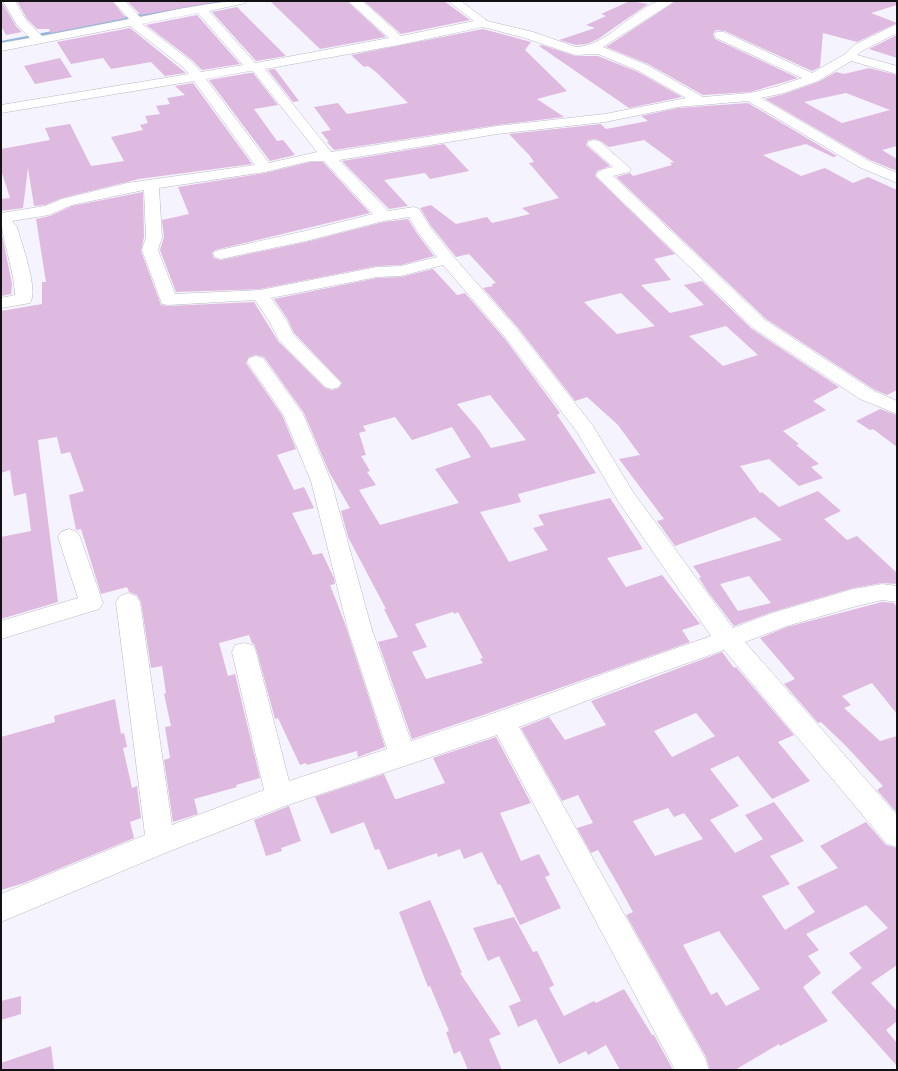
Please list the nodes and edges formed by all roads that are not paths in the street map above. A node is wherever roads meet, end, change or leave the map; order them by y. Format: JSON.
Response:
{"nodes":[{"id":1,"x":9,"y":1,"type":"edge"},
{"id":2,"x":119,"y":1,"type":"edge"},
{"id":3,"x":242,"y":1,"type":"edge"},
{"id":4,"x":354,"y":1,"type":"edge"},
{"id":5,"x":454,"y":1,"type":"edge"},
{"id":6,"x":669,"y":1,"type":"edge"},
{"id":7,"x":204,"y":4,"type":"edge"},
{"id":8,"x":134,"y":19,"type":"junction"},
{"id":9,"x":484,"y":23,"type":"junction"},
{"id":10,"x":897,"y":28,"type":"edge"},
{"id":11,"x":720,"y":34,"type":"dead end"},
{"id":12,"x":34,"y":36,"type":"junction"},
{"id":13,"x":1,"y":39,"type":"edge"},
{"id":14,"x":399,"y":41,"type":"junction"},
{"id":15,"x":1,"y":47,"type":"edge"},
{"id":16,"x":585,"y":50,"type":"junction"},
{"id":17,"x":849,"y":57,"type":"junction"},
{"id":18,"x":255,"y":67,"type":"junction"},
{"id":19,"x":897,"y":70,"type":"edge"},
{"id":20,"x":198,"y":77,"type":"junction"},
{"id":21,"x":813,"y":78,"type":"junction"},
{"id":22,"x":750,"y":97,"type":"junction"},
{"id":23,"x":700,"y":100,"type":"junction"},
{"id":24,"x":1,"y":109,"type":"edge"},
{"id":25,"x":594,"y":144,"type":"dead end"},
{"id":26,"x":326,"y":155,"type":"junction"},
{"id":27,"x":264,"y":168,"type":"junction"},
{"id":28,"x":897,"y":179,"type":"edge"},
{"id":29,"x":151,"y":185,"type":"junction"},
{"id":30,"x":384,"y":216,"type":"junction"},
{"id":31,"x":1,"y":218,"type":"edge"},
{"id":32,"x":221,"y":254,"type":"dead end"},
{"id":33,"x":447,"y":259,"type":"junction"},
{"id":34,"x":260,"y":295,"type":"junction"},
{"id":35,"x":1,"y":303,"type":"edge"},
{"id":36,"x":256,"y":362,"type":"dead end"},
{"id":37,"x":332,"y":383,"type":"dead end"},
{"id":38,"x":897,"y":408,"type":"edge"},
{"id":39,"x":69,"y":536,"type":"dead end"},
{"id":40,"x":897,"y":594,"type":"edge"},
{"id":41,"x":128,"y":602,"type":"dead end"},
{"id":42,"x":1,"y":630,"type":"edge"},
{"id":43,"x":729,"y":639,"type":"junction"},
{"id":44,"x":244,"y":652,"type":"dead end"},
{"id":45,"x":503,"y":722,"type":"junction"},
{"id":46,"x":402,"y":754,"type":"junction"},
{"id":47,"x":279,"y":796,"type":"junction"},
{"id":48,"x":897,"y":835,"type":"edge"},
{"id":49,"x":160,"y":842,"type":"junction"},
{"id":50,"x":1,"y":908,"type":"edge"},
{"id":51,"x":693,"y":1070,"type":"edge"}],
"edges":[{"from":1,"to":12,"type":"street"},
{"from":2,"to":8,"type":"street"},
{"from":3,"to":7,"type":"street"},
{"from":4,"to":14,"type":"street"},
{"from":5,"to":9,"type":"street"},
{"from":6,"to":16,"type":"street"},
{"from":7,"to":8,"type":"street"},
{"from":7,"to":18,"type":"street"},
{"from":8,"to":12,"type":"street"},
{"from":8,"to":20,"type":"street"},
{"from":9,"to":14,"type":"street"},
{"from":9,"to":16,"type":"street"},
{"from":10,"to":17,"type":"street"},
{"from":11,"to":21,"type":"street"},
{"from":12,"to":13,"type":"street"},
{"from":12,"to":15,"type":"street"},
{"from":14,"to":18,"type":"street"},
{"from":16,"to":23,"type":"street"},
{"from":17,"to":19,"type":"street"},
{"from":17,"to":21,"type":"street"},
{"from":18,"to":20,"type":"street"},
{"from":18,"to":26,"type":"street"},
{"from":20,"to":24,"type":"street"},
{"from":20,"to":27,"type":"street"},
{"from":21,"to":22,"type":"street"},
{"from":22,"to":23,"type":"street"},
{"from":22,"to":28,"type":"street"},
{"from":23,"to":26,"type":"street"},
{"from":25,"to":38,"type":"street"},
{"from":26,"to":27,"type":"street"},
{"from":26,"to":30,"type":"street"},
{"from":27,"to":29,"type":"street"},
{"from":29,"to":31,"type":"street"},
{"from":29,"to":34,"type":"street"},
{"from":30,"to":32,"type":"street"},
{"from":30,"to":33,"type":"street"},
{"from":31,"to":35,"type":"street"},
{"from":33,"to":34,"type":"street"},
{"from":33,"to":43,"type":"street"},
{"from":34,"to":37,"type":"street"},
{"from":36,"to":46,"type":"street"},
{"from":39,"to":42,"type":"street"},
{"from":40,"to":43,"type":"street"},
{"from":41,"to":49,"type":"street"},
{"from":43,"to":45,"type":"street"},
{"from":43,"to":48,"type":"street"},
{"from":44,"to":47,"type":"street"},
{"from":45,"to":46,"type":"street"},
{"from":45,"to":51,"type":"street"},
{"from":46,"to":47,"type":"street"},
{"from":47,"to":49,"type":"street"},
{"from":49,"to":50,"type":"street"}]}
